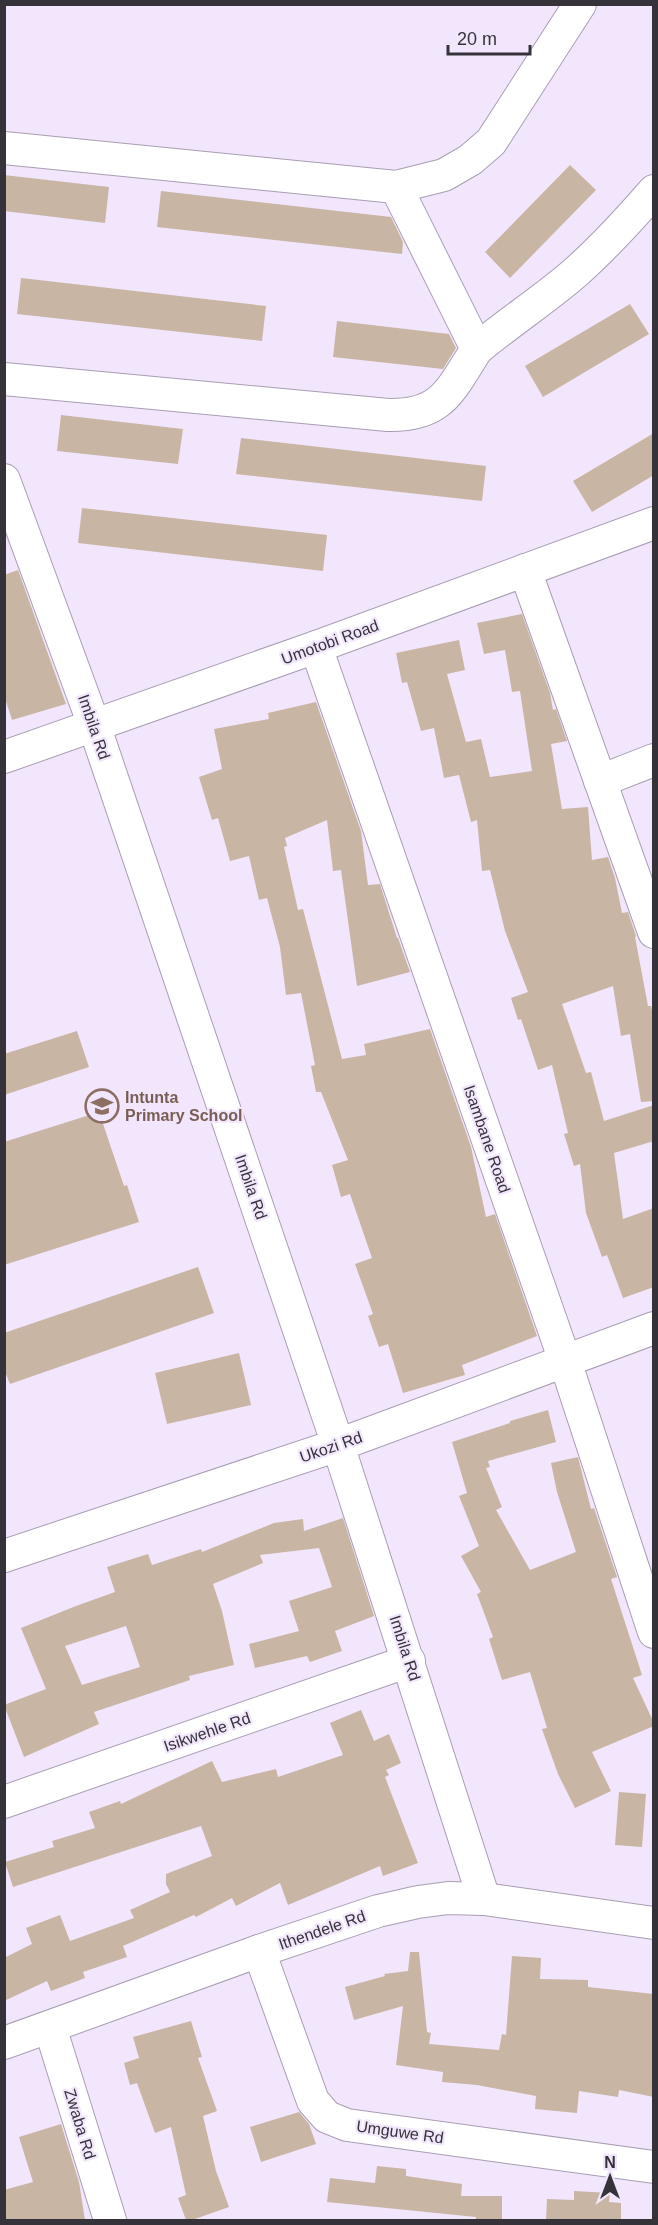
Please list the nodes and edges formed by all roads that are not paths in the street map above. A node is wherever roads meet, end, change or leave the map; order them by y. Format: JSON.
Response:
{"nodes":[{"id":1,"x":580,"y":4,"type":"edge"},
{"id":2,"x":4,"y":148,"type":"edge"},
{"id":3,"x":396,"y":187,"type":"junction"},
{"id":4,"x":654,"y":191,"type":"edge"},
{"id":5,"x":477,"y":349,"type":"junction"},
{"id":6,"x":4,"y":379,"type":"edge"},
{"id":7,"x":4,"y":480,"type":"edge"},
{"id":8,"x":654,"y":523,"type":"edge"},
{"id":9,"x":525,"y":570,"type":"junction"},
{"id":10,"x":316,"y":647,"type":"junction"},
{"id":11,"x":94,"y":725,"type":"junction"},
{"id":12,"x":4,"y":757,"type":"edge"},
{"id":13,"x":654,"y":760,"type":"edge"},
{"id":14,"x":600,"y":781,"type":"junction"},
{"id":15,"x":654,"y":932,"type":"edge"},
{"id":16,"x":654,"y":1328,"type":"edge"},
{"id":17,"x":565,"y":1361,"type":"junction"},
{"id":18,"x":338,"y":1445,"type":"junction"},
{"id":19,"x":4,"y":1556,"type":"edge"},
{"id":20,"x":654,"y":1632,"type":"edge"},
{"id":21,"x":409,"y":1661,"type":"junction"},
{"id":22,"x":4,"y":1802,"type":"edge"},
{"id":23,"x":484,"y":1899,"type":"junction"},
{"id":24,"x":654,"y":1923,"type":"edge"},
{"id":25,"x":259,"y":1951,"type":"junction"},
{"id":26,"x":50,"y":2027,"type":"junction"},
{"id":27,"x":4,"y":2043,"type":"edge"},
{"id":28,"x":654,"y":2167,"type":"edge"},
{"id":29,"x":110,"y":2220,"type":"edge"}],
"edges":[{"from":1,"to":3,"type":"street"},
{"from":2,"to":3,"type":"street"},
{"from":3,"to":5,"type":"street"},
{"from":4,"to":5,"type":"street"},
{"from":5,"to":6,"type":"street"},
{"from":7,"to":11,"type":"street","name":"Imbila Rd"},
{"from":8,"to":9,"type":"street","name":"Umotobi Road"},
{"from":9,"to":10,"type":"street","name":"Umotobi Road"},
{"from":9,"to":14,"type":"street"},
{"from":10,"to":11,"type":"street","name":"Umotobi Road"},
{"from":10,"to":17,"type":"street","name":"Isambane Road"},
{"from":11,"to":12,"type":"street","name":"Umotobi Road"},
{"from":11,"to":18,"type":"street","name":"Imbila Rd"},
{"from":13,"to":14,"type":"street"},
{"from":14,"to":15,"type":"street"},
{"from":16,"to":17,"type":"street","name":"Ukozi Rd"},
{"from":17,"to":18,"type":"street","name":"Ukozi Rd"},
{"from":17,"to":20,"type":"street","name":"Isambane Road"},
{"from":18,"to":19,"type":"street","name":"Ukozi Rd"},
{"from":18,"to":21,"type":"street","name":"Imbila Rd"},
{"from":21,"to":22,"type":"street","name":"Isikwehle Rd"},
{"from":21,"to":23,"type":"street","name":"Imbila Rd"},
{"from":23,"to":24,"type":"street","name":"Ithendele Rd"},
{"from":23,"to":25,"type":"street","name":"Ithendele Rd"},
{"from":25,"to":26,"type":"street","name":"Ithendele Rd"},
{"from":25,"to":28,"type":"street","name":"Umguwe Rd"},
{"from":26,"to":27,"type":"street","name":"Ithendele Rd"},
{"from":26,"to":29,"type":"street","name":"Zwaba Rd"}]}
